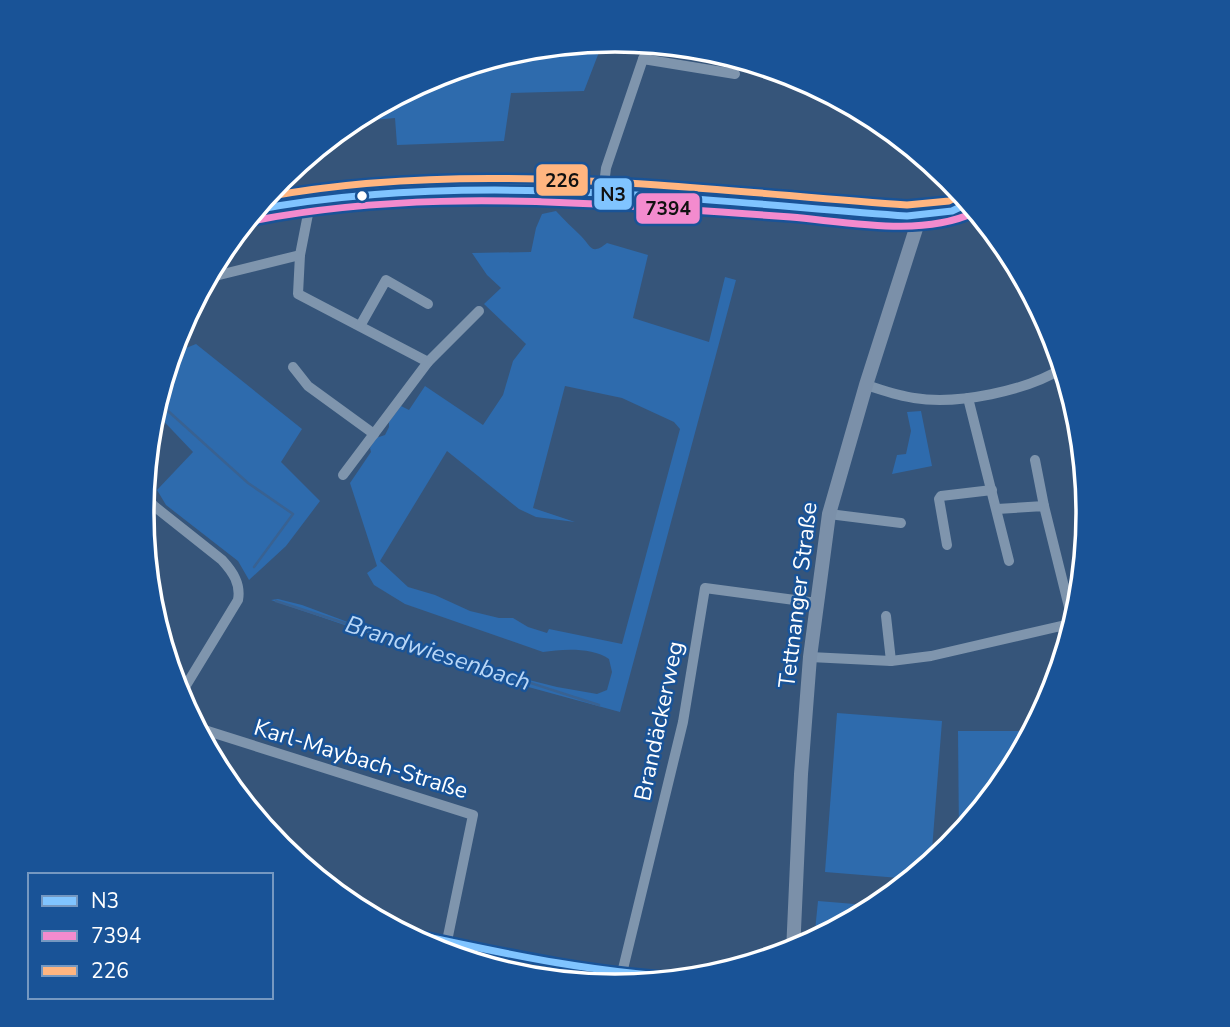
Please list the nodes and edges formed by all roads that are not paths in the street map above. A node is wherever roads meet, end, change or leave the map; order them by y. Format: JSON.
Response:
{"nodes":[{"id":1,"x":646,"y":53,"type":"edge"},
{"id":2,"x":643,"y":59,"type":"junction"},
{"id":3,"x":735,"y":74,"type":"dead end"},
{"id":4,"x":603,"y":193,"type":"junction"},
{"id":5,"x":308,"y":201,"type":"junction"},
{"id":6,"x":274,"y":203,"type":"edge"},
{"id":7,"x":960,"y":208,"type":"edge"},
{"id":8,"x":920,"y":216,"type":"junction"},
{"id":9,"x":300,"y":255,"type":"junction"},
{"id":10,"x":221,"y":274,"type":"edge"},
{"id":11,"x":428,"y":304,"type":"dead end"},
{"id":12,"x":479,"y":312,"type":"dead end"},
{"id":13,"x":360,"y":326,"type":"junction"},
{"id":14,"x":428,"y":362,"type":"junction"},
{"id":15,"x":293,"y":367,"type":"dead end"},
{"id":16,"x":1054,"y":373,"type":"edge"},
{"id":17,"x":866,"y":385,"type":"junction"},
{"id":18,"x":968,"y":398,"type":"junction"},
{"id":19,"x":374,"y":434,"type":"junction"},
{"id":20,"x":1035,"y":460,"type":"dead end"},
{"id":21,"x":343,"y":475,"type":"dead end"},
{"id":22,"x":992,"y":490,"type":"junction"},
{"id":23,"x":154,"y":506,"type":"edge"},
{"id":24,"x":1044,"y":506,"type":"junction"},
{"id":25,"x":997,"y":509,"type":"junction"},
{"id":26,"x":828,"y":514,"type":"junction"},
{"id":27,"x":901,"y":523,"type":"dead end"},
{"id":28,"x":947,"y":545,"type":"dead end"},
{"id":29,"x":1009,"y":561,"type":"dead end"},
{"id":30,"x":1068,"y":599,"type":"edge"},
{"id":31,"x":817,"y":603,"type":"junction"},
{"id":32,"x":886,"y":616,"type":"dead end"},
{"id":33,"x":1062,"y":626,"type":"edge"},
{"id":34,"x":810,"y":657,"type":"junction"},
{"id":35,"x":891,"y":661,"type":"junction"},
{"id":36,"x":187,"y":684,"type":"edge"},
{"id":37,"x":210,"y":732,"type":"edge"},
{"id":38,"x":794,"y":938,"type":"edge"},
{"id":39,"x":441,"y":940,"type":"edge"},
{"id":40,"x":447,"y":941,"type":"junction"},
{"id":41,"x":622,"y":972,"type":"junction"},
{"id":42,"x":635,"y":974,"type":"edge"}],
"edges":[{"from":1,"to":2,"type":"street"},
{"from":2,"to":3,"type":"street"},
{"from":2,"to":4,"type":"street"},
{"from":4,"to":5,"type":"main road"},
{"from":4,"to":8,"type":"main road"},
{"from":5,"to":6,"type":"main road"},
{"from":5,"to":9,"type":"street"},
{"from":7,"to":8,"type":"main road"},
{"from":8,"to":17,"type":"main road","name":"Tettnanger Straße"},
{"from":9,"to":10,"type":"street"},
{"from":9,"to":13,"type":"street"},
{"from":11,"to":13,"type":"street"},
{"from":12,"to":14,"type":"street"},
{"from":13,"to":14,"type":"street"},
{"from":14,"to":19,"type":"street"},
{"from":15,"to":19,"type":"street"},
{"from":16,"to":18,"type":"street"},
{"from":17,"to":18,"type":"street"},
{"from":17,"to":26,"type":"main road","name":"Tettnanger Straße"},
{"from":18,"to":22,"type":"street"},
{"from":19,"to":21,"type":"street"},
{"from":20,"to":24,"type":"street"},
{"from":22,"to":25,"type":"street"},
{"from":22,"to":28,"type":"street"},
{"from":23,"to":36,"type":"street"},
{"from":24,"to":25,"type":"street"},
{"from":24,"to":30,"type":"street"},
{"from":25,"to":29,"type":"street"},
{"from":26,"to":27,"type":"street"},
{"from":26,"to":31,"type":"main road","name":"Tettnanger Straße"},
{"from":31,"to":34,"type":"main road","name":"Tettnanger Straße"},
{"from":31,"to":41,"type":"street","name":"Brandäckerweg"},
{"from":32,"to":35,"type":"street"},
{"from":33,"to":35,"type":"street"},
{"from":34,"to":35,"type":"street"},
{"from":34,"to":38,"type":"main road","name":"Tettnanger Straße"},
{"from":37,"to":40,"type":"street","name":"Karl-Maybach-Straße"},
{"from":39,"to":40,"type":"street"},
{"from":40,"to":41,"type":"street"},
{"from":41,"to":42,"type":"street"}]}
